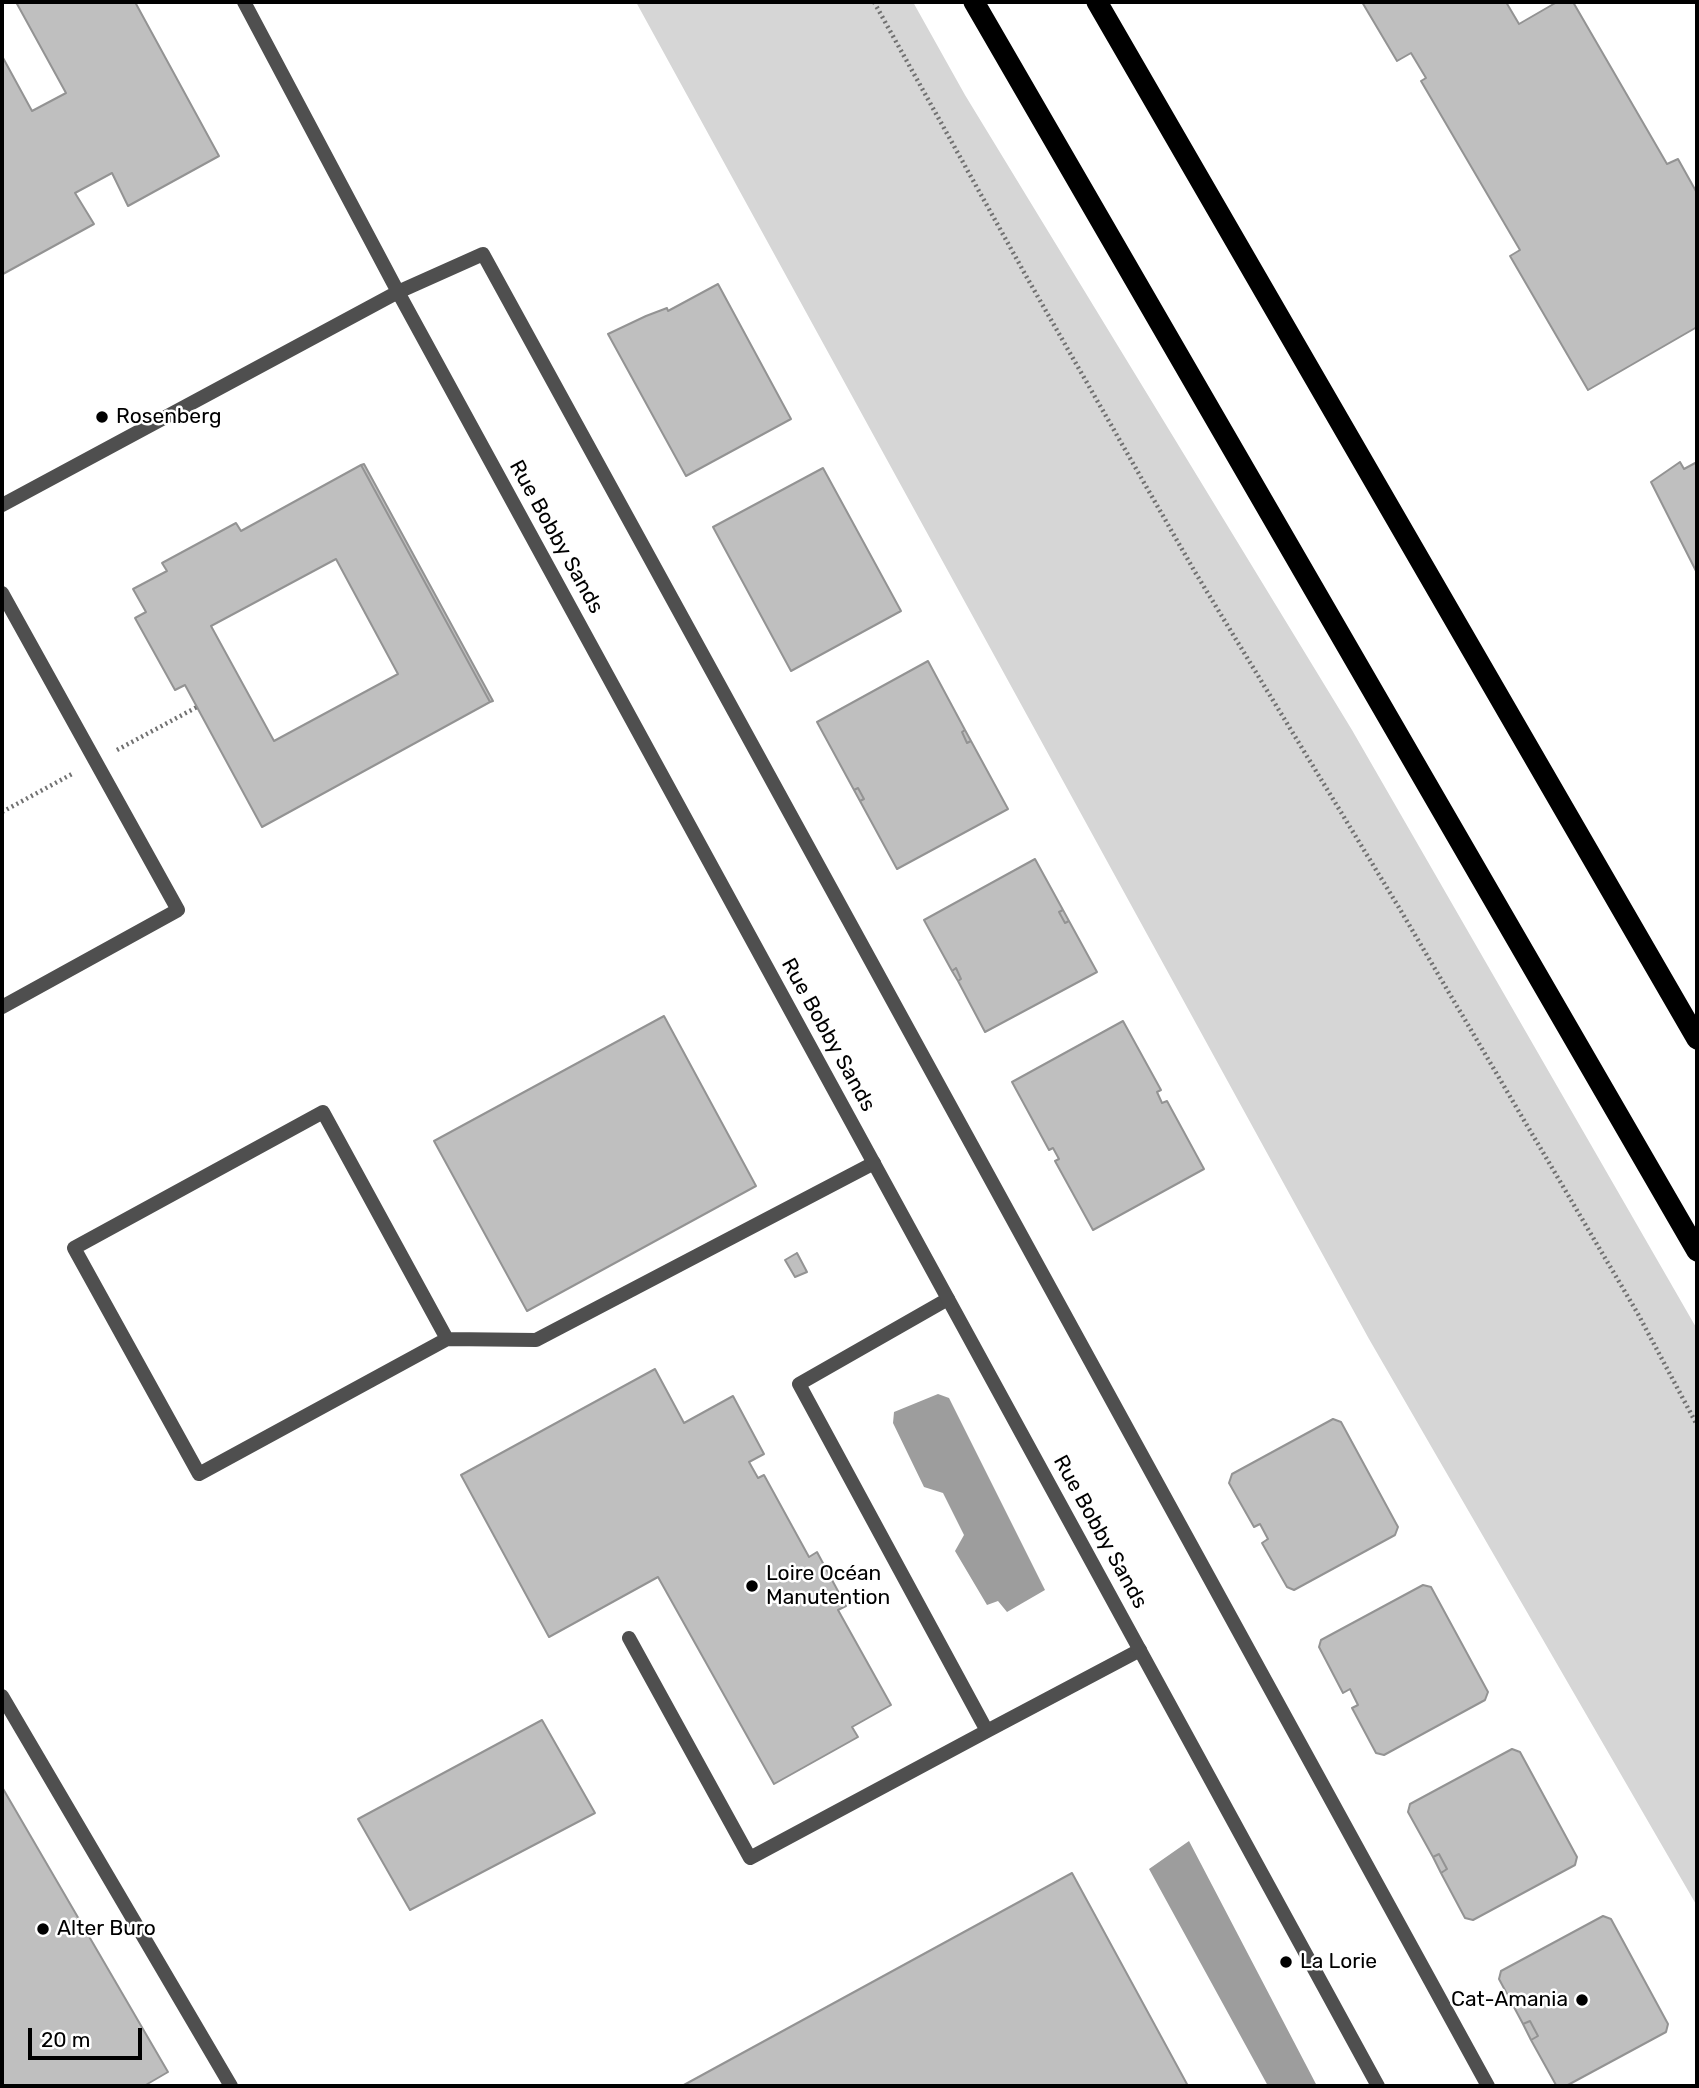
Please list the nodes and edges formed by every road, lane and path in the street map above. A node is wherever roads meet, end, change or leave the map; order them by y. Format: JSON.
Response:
{"nodes":[{"id":1,"x":244,"y":2,"type":"edge"},
{"id":2,"x":874,"y":2,"type":"edge"},
{"id":3,"x":974,"y":2,"type":"edge"},
{"id":4,"x":1097,"y":2,"type":"edge"},
{"id":5,"x":398,"y":292,"type":"junction"},
{"id":6,"x":2,"y":505,"type":"edge"},
{"id":7,"x":2,"y":593,"type":"edge"},
{"id":8,"x":2,"y":1007,"type":"edge"},
{"id":9,"x":1697,"y":1039,"type":"edge"},
{"id":10,"x":874,"y":1163,"type":"junction"},
{"id":11,"x":1697,"y":1251,"type":"edge"},
{"id":12,"x":948,"y":1298,"type":"junction"},
{"id":13,"x":447,"y":1339,"type":"junction"},
{"id":14,"x":1697,"y":1425,"type":"edge"},
{"id":15,"x":629,"y":1638,"type":"dead end"},
{"id":16,"x":1140,"y":1650,"type":"junction"},
{"id":17,"x":2,"y":1696,"type":"edge"},
{"id":18,"x":987,"y":1731,"type":"junction"},
{"id":19,"x":231,"y":2086,"type":"edge"},
{"id":20,"x":1378,"y":2086,"type":"edge"},
{"id":21,"x":1488,"y":2086,"type":"edge"}],
"edges":[{"from":1,"to":5,"type":"street","name":"Rue Bobby Sands"},
{"from":2,"to":14,"type":"path"},
{"from":3,"to":11,"type":"highway"},
{"from":4,"to":9,"type":"highway"},
{"from":5,"to":6,"type":"street"},
{"from":5,"to":10,"type":"street","name":"Rue Bobby Sands"},
{"from":5,"to":21,"type":"street"},
{"from":7,"to":8,"type":"street"},
{"from":10,"to":12,"type":"street","name":"Rue Bobby Sands"},
{"from":10,"to":13,"type":"street"},
{"from":12,"to":16,"type":"street","name":"Rue Bobby Sands"},
{"from":12,"to":18,"type":"street"},
{"from":13,"to":13,"type":"street"},
{"from":15,"to":18,"type":"street"},
{"from":16,"to":18,"type":"street"},
{"from":16,"to":20,"type":"street","name":"Rue Bobby Sands"},
{"from":17,"to":19,"type":"street"}]}
